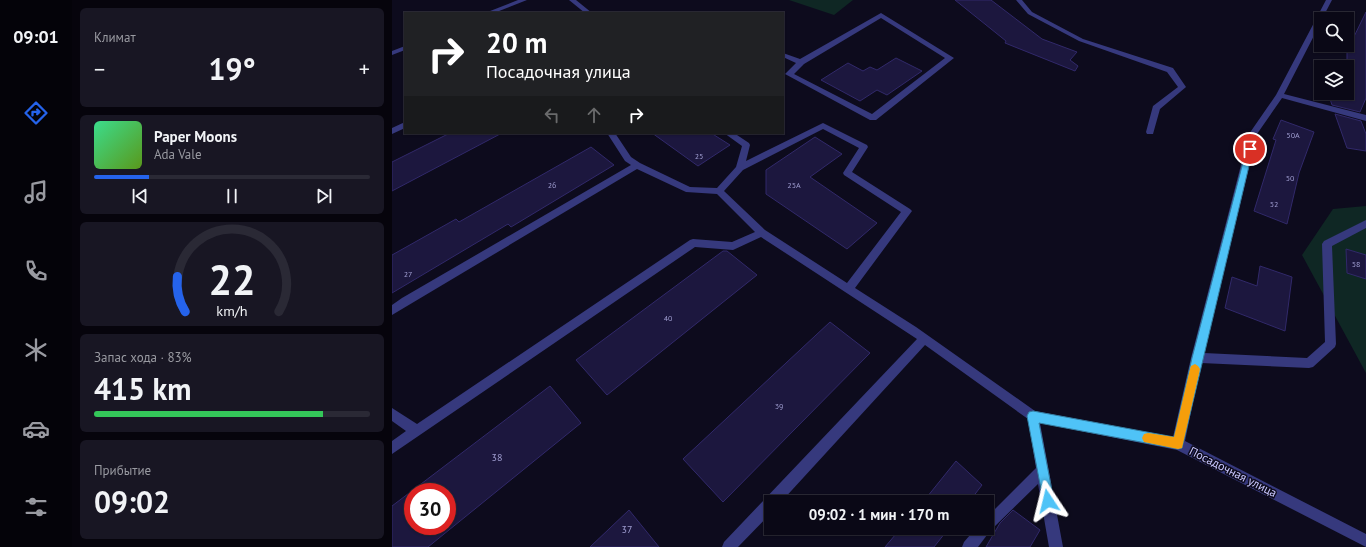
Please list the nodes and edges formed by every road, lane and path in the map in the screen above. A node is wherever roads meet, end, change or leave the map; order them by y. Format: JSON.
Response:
{"nodes":[{"id":1,"x":524,"y":0,"type":"edge"},
{"id":2,"x":572,"y":0,"type":"edge"},
{"id":3,"x":1019,"y":0,"type":"edge"},
{"id":4,"x":1330,"y":0,"type":"edge"},
{"id":5,"x":491,"y":12,"type":"edge"},
{"id":6,"x":588,"y":12,"type":"edge"},
{"id":7,"x":404,"y":48,"type":"edge"},
{"id":8,"x":392,"y":53,"type":"edge"},
{"id":9,"x":784,"y":56,"type":"edge"},
{"id":10,"x":801,"y":62,"type":"junction"},
{"id":11,"x":1280,"y":96,"type":"junction"},
{"id":12,"x":1366,"y":118,"type":"edge"},
{"id":13,"x":404,"y":125,"type":"edge"},
{"id":14,"x":392,"y":131,"type":"edge"},
{"id":15,"x":1150,"y":132,"type":"dead end"},
{"id":16,"x":612,"y":134,"type":"edge"},
{"id":17,"x":730,"y":134,"type":"edge"},
{"id":18,"x":637,"y":165,"type":"junction"},
{"id":19,"x":740,"y":168,"type":"junction"},
{"id":20,"x":719,"y":191,"type":"junction"},
{"id":21,"x":1366,"y":224,"type":"edge"},
{"id":22,"x":762,"y":233,"type":"junction"},
{"id":23,"x":848,"y":289,"type":"junction"},
{"id":24,"x":392,"y":311,"type":"edge"},
{"id":25,"x":924,"y":340,"type":"junction"},
{"id":26,"x":1197,"y":358,"type":"junction"},
{"id":27,"x":392,"y":414,"type":"edge"},
{"id":28,"x":1033,"y":416,"type":"junction"},
{"id":29,"x":416,"y":431,"type":"junction"},
{"id":30,"x":1178,"y":444,"type":"junction"},
{"id":31,"x":392,"y":448,"type":"edge"},
{"id":32,"x":1043,"y":470,"type":"junction"},
{"id":33,"x":778,"y":495,"type":"edge"},
{"id":34,"x":764,"y":510,"type":"edge"},
{"id":35,"x":994,"y":519,"type":"edge"},
{"id":36,"x":979,"y":535,"type":"edge"},
{"id":37,"x":1366,"y":541,"type":"edge"},
{"id":38,"x":729,"y":547,"type":"edge"},
{"id":39,"x":969,"y":547,"type":"edge"},
{"id":40,"x":1056,"y":547,"type":"edge"}],
"edges":[{"from":1,"to":5,"type":"street"},
{"from":2,"to":6,"type":"street"},
{"from":3,"to":15,"type":"street"},
{"from":4,"to":11,"type":"street"},
{"from":7,"to":8,"type":"street"},
{"from":9,"to":10,"type":"street"},
{"from":10,"to":10,"type":"street"},
{"from":11,"to":12,"type":"street"},
{"from":11,"to":26,"type":"street"},
{"from":13,"to":14,"type":"street"},
{"from":16,"to":18,"type":"street"},
{"from":17,"to":19,"type":"street"},
{"from":18,"to":20,"type":"street"},
{"from":18,"to":24,"type":"street"},
{"from":19,"to":20,"type":"street"},
{"from":19,"to":23,"type":"street"},
{"from":20,"to":22,"type":"street","name":"Посадочная улица"},
{"from":21,"to":26,"type":"street"},
{"from":22,"to":23,"type":"street","name":"Посадочная улица"},
{"from":22,"to":29,"type":"street"},
{"from":23,"to":25,"type":"street","name":"Посадочная улица"},
{"from":25,"to":28,"type":"street","name":"Посадочная улица"},
{"from":25,"to":33,"type":"street"},
{"from":26,"to":30,"type":"street"},
{"from":27,"to":29,"type":"street"},
{"from":28,"to":30,"type":"street","name":"Посадочная улица"},
{"from":28,"to":32,"type":"street"},
{"from":29,"to":31,"type":"street"},
{"from":30,"to":37,"type":"street","name":"Посадочная улица"},
{"from":32,"to":35,"type":"street"},
{"from":32,"to":40,"type":"street"},
{"from":34,"to":38,"type":"street"},
{"from":36,"to":39,"type":"street"}]}
